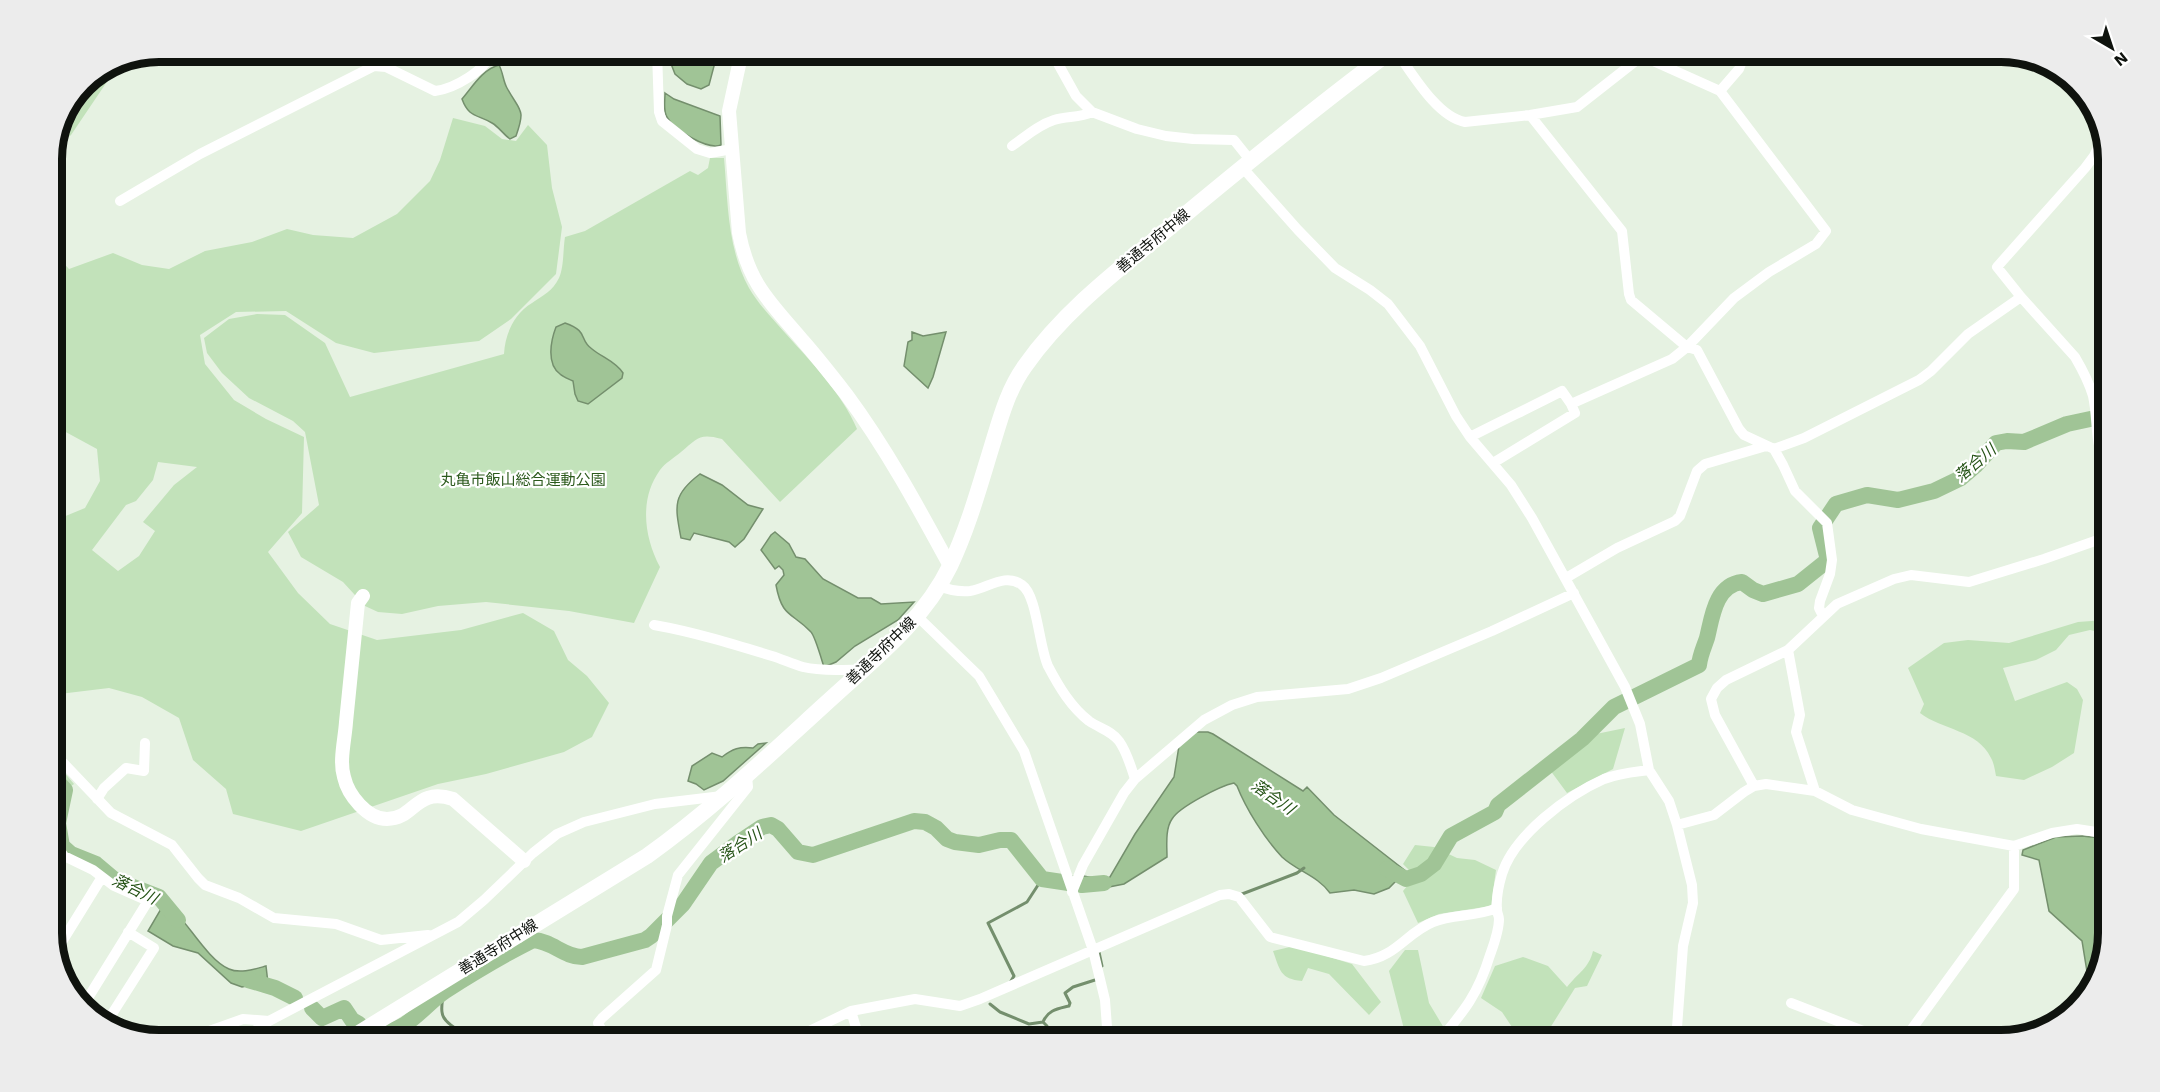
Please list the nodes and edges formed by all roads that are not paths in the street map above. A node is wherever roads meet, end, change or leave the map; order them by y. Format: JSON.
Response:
{"nodes":[{"id":1,"x":488,"y":62,"type":"edge"},
{"id":2,"x":657,"y":62,"type":"edge"},
{"id":3,"x":740,"y":62,"type":"edge"},
{"id":4,"x":1057,"y":62,"type":"edge"},
{"id":5,"x":1376,"y":62,"type":"edge"},
{"id":6,"x":1404,"y":62,"type":"edge"},
{"id":7,"x":1634,"y":62,"type":"edge"},
{"id":8,"x":1655,"y":62,"type":"edge"},
{"id":9,"x":1741,"y":62,"type":"edge"},
{"id":10,"x":1720,"y":91,"type":"junction"},
{"id":11,"x":1092,"y":112,"type":"junction"},
{"id":12,"x":1530,"y":115,"type":"junction"},
{"id":13,"x":1012,"y":146,"type":"dead end"},
{"id":14,"x":732,"y":149,"type":"junction"},
{"id":15,"x":2098,"y":149,"type":"edge"},
{"id":16,"x":1246,"y":164,"type":"junction"},
{"id":17,"x":120,"y":201,"type":"dead end"},
{"id":18,"x":2021,"y":297,"type":"junction"},
{"id":19,"x":1687,"y":347,"type":"junction"},
{"id":20,"x":1571,"y":404,"type":"junction"},
{"id":21,"x":1470,"y":437,"type":"junction"},
{"id":22,"x":2098,"y":445,"type":"edge"},
{"id":23,"x":1770,"y":448,"type":"junction"},
{"id":24,"x":1493,"y":463,"type":"junction"},
{"id":25,"x":2098,"y":540,"type":"edge"},
{"id":26,"x":950,"y":566,"type":"junction"},
{"id":27,"x":1566,"y":578,"type":"junction"},
{"id":28,"x":939,"y":586,"type":"junction"},
{"id":29,"x":1574,"y":592,"type":"junction"},
{"id":30,"x":363,"y":596,"type":"dead end"},
{"id":31,"x":917,"y":616,"type":"junction"},
{"id":32,"x":1823,"y":616,"type":"junction"},
{"id":33,"x":654,"y":625,"type":"dead end"},
{"id":34,"x":1788,"y":650,"type":"junction"},
{"id":35,"x":863,"y":670,"type":"junction"},
{"id":36,"x":145,"y":743,"type":"dead end"},
{"id":37,"x":62,"y":762,"type":"edge"},
{"id":38,"x":1649,"y":770,"type":"junction"},
{"id":39,"x":747,"y":776,"type":"junction"},
{"id":40,"x":1135,"y":779,"type":"junction"},
{"id":41,"x":1754,"y":786,"type":"junction"},
{"id":42,"x":1815,"y":791,"type":"junction"},
{"id":43,"x":97,"y":799,"type":"junction"},
{"id":44,"x":723,"y":800,"type":"junction"},
{"id":45,"x":1677,"y":825,"type":"junction"},
{"id":46,"x":2098,"y":832,"type":"edge"},
{"id":47,"x":2014,"y":846,"type":"junction"},
{"id":48,"x":62,"y":853,"type":"edge"},
{"id":49,"x":524,"y":861,"type":"junction"},
{"id":50,"x":102,"y":877,"type":"junction"},
{"id":51,"x":1073,"y":883,"type":"junction"},
{"id":52,"x":1497,"y":908,"type":"junction"},
{"id":53,"x":128,"y":932,"type":"junction"},
{"id":54,"x":435,"y":934,"type":"junction"},
{"id":55,"x":62,"y":941,"type":"edge"},
{"id":56,"x":1093,"y":951,"type":"junction"},
{"id":57,"x":88,"y":999,"type":"edge"},
{"id":58,"x":1791,"y":1003,"type":"dead end"},
{"id":59,"x":851,"y":1011,"type":"junction"},
{"id":60,"x":110,"y":1017,"type":"edge"},
{"id":61,"x":269,"y":1022,"type":"junction"},
{"id":62,"x":212,"y":1030,"type":"edge"},
{"id":63,"x":256,"y":1030,"type":"edge"},
{"id":64,"x":364,"y":1030,"type":"edge"},
{"id":65,"x":602,"y":1030,"type":"edge"},
{"id":66,"x":811,"y":1030,"type":"edge"},
{"id":67,"x":857,"y":1030,"type":"edge"},
{"id":68,"x":1107,"y":1030,"type":"edge"},
{"id":69,"x":1448,"y":1030,"type":"edge"},
{"id":70,"x":1677,"y":1030,"type":"edge"},
{"id":71,"x":1861,"y":1030,"type":"edge"},
{"id":72,"x":1911,"y":1030,"type":"edge"}],
"edges":[{"from":1,"to":17,"type":"street"},
{"from":2,"to":14,"type":"street"},
{"from":3,"to":14,"type":"street"},
{"from":4,"to":11,"type":"street"},
{"from":5,"to":16,"type":"main road","name":"善通寺府中線"},
{"from":6,"to":12,"type":"street"},
{"from":7,"to":12,"type":"street"},
{"from":8,"to":10,"type":"street"},
{"from":9,"to":10,"type":"street"},
{"from":10,"to":19,"type":"street"},
{"from":11,"to":13,"type":"street"},
{"from":11,"to":16,"type":"street"},
{"from":12,"to":19,"type":"street"},
{"from":14,"to":26,"type":"street"},
{"from":15,"to":18,"type":"street"},
{"from":16,"to":21,"type":"street"},
{"from":16,"to":26,"type":"main road","name":"善通寺府中線"},
{"from":18,"to":22,"type":"street"},
{"from":18,"to":23,"type":"street"},
{"from":19,"to":20,"type":"street"},
{"from":19,"to":23,"type":"street"},
{"from":20,"to":21,"type":"street"},
{"from":20,"to":24,"type":"street"},
{"from":21,"to":24,"type":"street"},
{"from":23,"to":27,"type":"street"},
{"from":23,"to":32,"type":"street"},
{"from":24,"to":27,"type":"street"},
{"from":25,"to":32,"type":"street"},
{"from":26,"to":28,"type":"main road","name":"善通寺府中線"},
{"from":27,"to":29,"type":"street"},
{"from":28,"to":31,"type":"main road","name":"善通寺府中線"},
{"from":28,"to":40,"type":"street"},
{"from":29,"to":38,"type":"street"},
{"from":29,"to":40,"type":"street"},
{"from":30,"to":49,"type":"street"},
{"from":31,"to":35,"type":"main road","name":"善通寺府中線"},
{"from":31,"to":51,"type":"street"},
{"from":32,"to":34,"type":"street"},
{"from":33,"to":35,"type":"street"},
{"from":34,"to":41,"type":"street"},
{"from":34,"to":42,"type":"street"},
{"from":35,"to":39,"type":"main road","name":"善通寺府中線"},
{"from":36,"to":43,"type":"street"},
{"from":37,"to":43,"type":"street"},
{"from":38,"to":45,"type":"street"},
{"from":38,"to":52,"type":"street"},
{"from":39,"to":44,"type":"main road","name":"善通寺府中線"},
{"from":39,"to":65,"type":"street"},
{"from":40,"to":51,"type":"street"},
{"from":41,"to":42,"type":"street"},
{"from":41,"to":45,"type":"street"},
{"from":42,"to":47,"type":"street"},
{"from":43,"to":54,"type":"street"},
{"from":44,"to":49,"type":"street"},
{"from":44,"to":64,"type":"main road","name":"善通寺府中線"},
{"from":45,"to":70,"type":"street"},
{"from":46,"to":47,"type":"street"},
{"from":47,"to":72,"type":"street"},
{"from":48,"to":50,"type":"street"},
{"from":49,"to":54,"type":"street"},
{"from":50,"to":53,"type":"street"},
{"from":50,"to":55,"type":"street"},
{"from":51,"to":56,"type":"street"},
{"from":52,"to":56,"type":"street"},
{"from":52,"to":69,"type":"street"},
{"from":53,"to":57,"type":"street"},
{"from":53,"to":60,"type":"street"},
{"from":54,"to":61,"type":"street"},
{"from":56,"to":59,"type":"street"},
{"from":56,"to":68,"type":"street"},
{"from":58,"to":71,"type":"street"},
{"from":59,"to":66,"type":"street"},
{"from":59,"to":67,"type":"street"},
{"from":61,"to":62,"type":"street"},
{"from":61,"to":63,"type":"street"}]}
